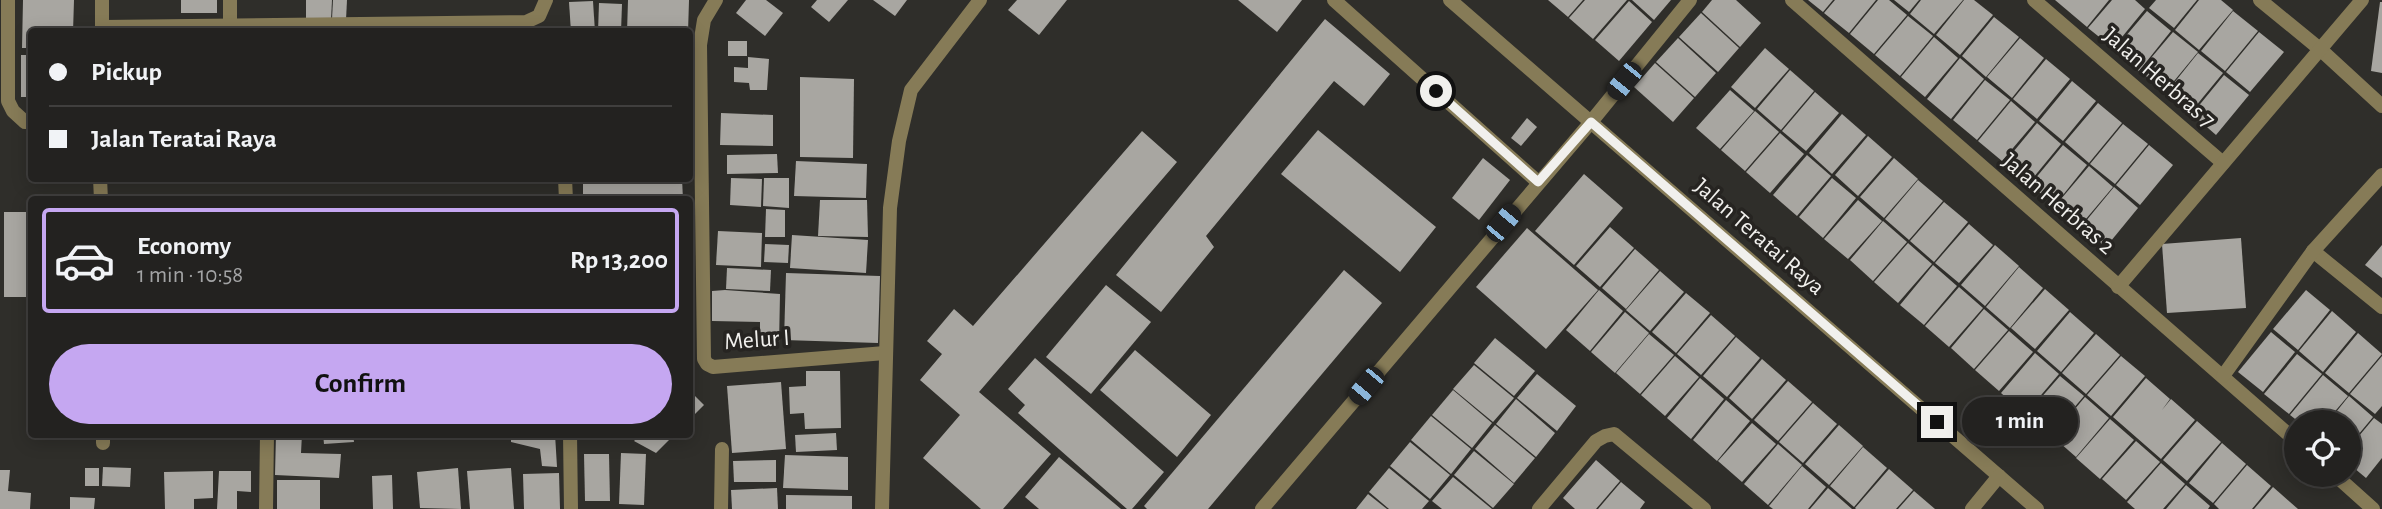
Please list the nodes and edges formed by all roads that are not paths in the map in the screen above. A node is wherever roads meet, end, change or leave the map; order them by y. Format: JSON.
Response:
{"nodes":[{"id":1,"x":8,"y":0,"type":"edge"},
{"id":2,"x":102,"y":0,"type":"edge"},
{"id":3,"x":230,"y":0,"type":"edge"},
{"id":4,"x":545,"y":0,"type":"edge"},
{"id":5,"x":716,"y":0,"type":"edge"},
{"id":6,"x":980,"y":0,"type":"edge"},
{"id":7,"x":1334,"y":0,"type":"edge"},
{"id":8,"x":1450,"y":0,"type":"edge"},
{"id":9,"x":1690,"y":0,"type":"edge"},
{"id":10,"x":1792,"y":0,"type":"edge"},
{"id":11,"x":2034,"y":0,"type":"edge"},
{"id":12,"x":2260,"y":0,"type":"edge"},
{"id":13,"x":2362,"y":0,"type":"edge"},
{"id":14,"x":230,"y":25,"type":"junction"},
{"id":15,"x":102,"y":28,"type":"edge"},
{"id":16,"x":134,"y":28,"type":"edge"},
{"id":17,"x":2321,"y":50,"type":"junction"},
{"id":18,"x":2382,"y":106,"type":"edge"},
{"id":19,"x":28,"y":122,"type":"edge"},
{"id":20,"x":1591,"y":122,"type":"junction"},
{"id":21,"x":2223,"y":163,"type":"junction"},
{"id":22,"x":2382,"y":175,"type":"edge"},
{"id":23,"x":1538,"y":182,"type":"junction"},
{"id":24,"x":2313,"y":251,"type":"junction"},
{"id":25,"x":2118,"y":287,"type":"junction"},
{"id":26,"x":2382,"y":307,"type":"edge"},
{"id":27,"x":885,"y":353,"type":"junction"},
{"id":28,"x":2223,"y":376,"type":"junction"},
{"id":29,"x":2284,"y":430,"type":"edge"},
{"id":30,"x":267,"y":438,"type":"edge"},
{"id":31,"x":569,"y":438,"type":"edge"},
{"id":32,"x":722,"y":449,"type":"dead end"},
{"id":33,"x":1999,"y":476,"type":"junction"},
{"id":34,"x":2348,"y":487,"type":"edge"},
{"id":35,"x":266,"y":509,"type":"edge"},
{"id":36,"x":571,"y":509,"type":"edge"},
{"id":37,"x":721,"y":509,"type":"edge"},
{"id":38,"x":882,"y":509,"type":"edge"},
{"id":39,"x":1262,"y":509,"type":"edge"},
{"id":40,"x":1539,"y":509,"type":"edge"},
{"id":41,"x":1704,"y":509,"type":"edge"},
{"id":42,"x":1972,"y":509,"type":"edge"},
{"id":43,"x":2037,"y":509,"type":"edge"},
{"id":44,"x":2373,"y":509,"type":"edge"}],
"edges":[{"from":1,"to":19,"type":"street"},
{"from":2,"to":15,"type":"street"},
{"from":3,"to":14,"type":"street"},
{"from":4,"to":14,"type":"street"},
{"from":5,"to":27,"type":"street","name":"Melur I"},
{"from":6,"to":27,"type":"street"},
{"from":7,"to":23,"type":"street"},
{"from":8,"to":20,"type":"street","name":"Jalan Teratai Raya"},
{"from":9,"to":20,"type":"street"},
{"from":10,"to":25,"type":"street","name":"Jalan Herbras 2"},
{"from":11,"to":21,"type":"street","name":"Jalan Herbras 7"},
{"from":12,"to":17,"type":"street"},
{"from":13,"to":17,"type":"street"},
{"from":14,"to":16,"type":"street"},
{"from":17,"to":18,"type":"street"},
{"from":17,"to":21,"type":"street"},
{"from":20,"to":23,"type":"street"},
{"from":20,"to":33,"type":"street","name":"Jalan Teratai Raya"},
{"from":21,"to":25,"type":"street"},
{"from":22,"to":24,"type":"street"},
{"from":23,"to":39,"type":"street"},
{"from":24,"to":26,"type":"street"},
{"from":24,"to":28,"type":"street"},
{"from":25,"to":28,"type":"street","name":"Jalan Herbras 2"},
{"from":27,"to":38,"type":"street"},
{"from":28,"to":29,"type":"street","name":"Jalan Herbras 2"},
{"from":30,"to":35,"type":"street"},
{"from":31,"to":36,"type":"street"},
{"from":32,"to":37,"type":"street"},
{"from":33,"to":42,"type":"street"},
{"from":33,"to":43,"type":"street","name":"Jalan Teratai Raya"},
{"from":34,"to":44,"type":"street"},
{"from":40,"to":41,"type":"street"}]}
